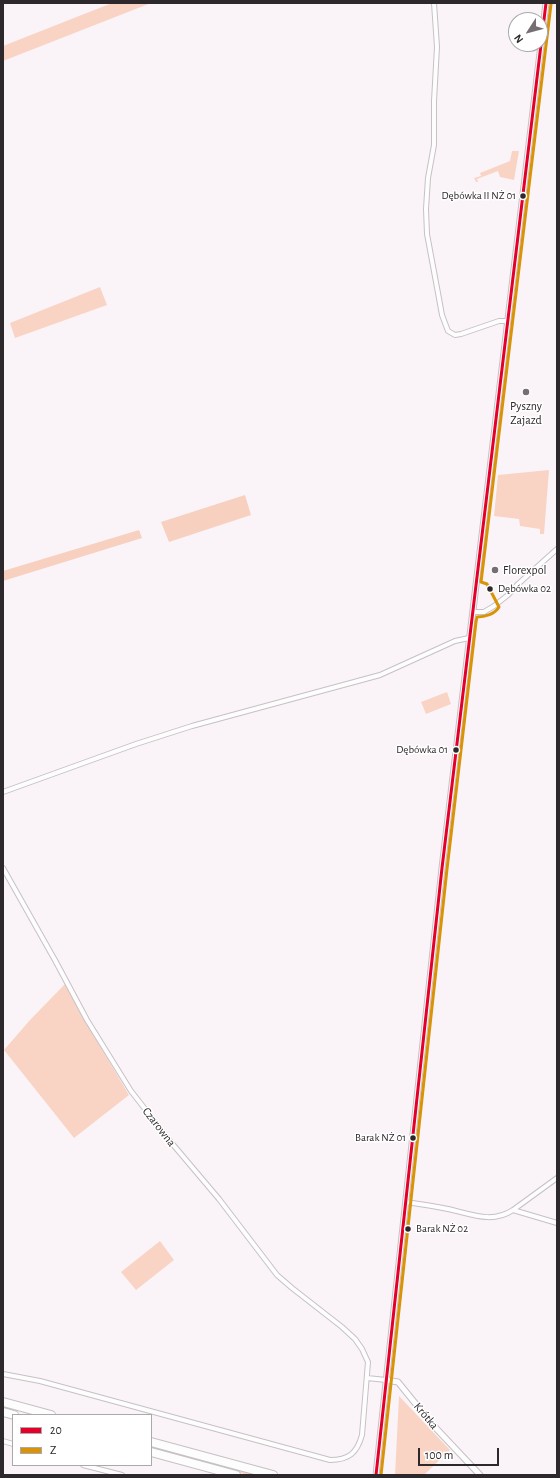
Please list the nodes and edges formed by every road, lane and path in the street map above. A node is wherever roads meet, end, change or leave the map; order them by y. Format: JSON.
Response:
{"nodes":[{"id":1,"x":434,"y":3,"type":"edge"},
{"id":2,"x":546,"y":3,"type":"edge"},
{"id":3,"x":508,"y":320,"type":"junction"},
{"id":4,"x":557,"y":549,"type":"edge"},
{"id":5,"x":473,"y":612,"type":"junction"},
{"id":6,"x":470,"y":638,"type":"junction"},
{"id":7,"x":3,"y":792,"type":"edge"},
{"id":8,"x":3,"y":868,"type":"edge"},
{"id":9,"x":557,"y":1178,"type":"edge"},
{"id":10,"x":406,"y":1202,"type":"junction"},
{"id":11,"x":513,"y":1210,"type":"junction"},
{"id":12,"x":557,"y":1223,"type":"edge"},
{"id":13,"x":3,"y":1374,"type":"edge"},
{"id":14,"x":367,"y":1378,"type":"junction"},
{"id":15,"x":386,"y":1380,"type":"junction"},
{"id":16,"x":3,"y":1402,"type":"edge"},
{"id":17,"x":47,"y":1414,"type":"edge"},
{"id":18,"x":152,"y":1442,"type":"edge"},
{"id":19,"x":152,"y":1452,"type":"edge"},
{"id":20,"x":87,"y":1466,"type":"edge"},
{"id":21,"x":122,"y":1475,"type":"edge"},
{"id":22,"x":236,"y":1475,"type":"edge"},
{"id":23,"x":273,"y":1475,"type":"edge"},
{"id":24,"x":376,"y":1475,"type":"edge"},
{"id":25,"x":480,"y":1475,"type":"edge"}],
"edges":[{"from":1,"to":3,"type":"street"},
{"from":2,"to":3,"type":"street"},
{"from":3,"to":5,"type":"street"},
{"from":4,"to":5,"type":"street"},
{"from":5,"to":6,"type":"street"},
{"from":6,"to":7,"type":"street"},
{"from":6,"to":10,"type":"street"},
{"from":8,"to":14,"type":"street","name":"Czarowna"},
{"from":9,"to":11,"type":"street"},
{"from":10,"to":11,"type":"street"},
{"from":10,"to":15,"type":"street"},
{"from":11,"to":12,"type":"street"},
{"from":13,"to":14,"type":"street"},
{"from":14,"to":15,"type":"street"},
{"from":15,"to":24,"type":"street"},
{"from":15,"to":25,"type":"street","name":"Krótka"},
{"from":16,"to":17,"type":"highway"},
{"from":18,"to":23,"type":"highway"},
{"from":19,"to":22,"type":"highway"},
{"from":20,"to":21,"type":"street"}]}
